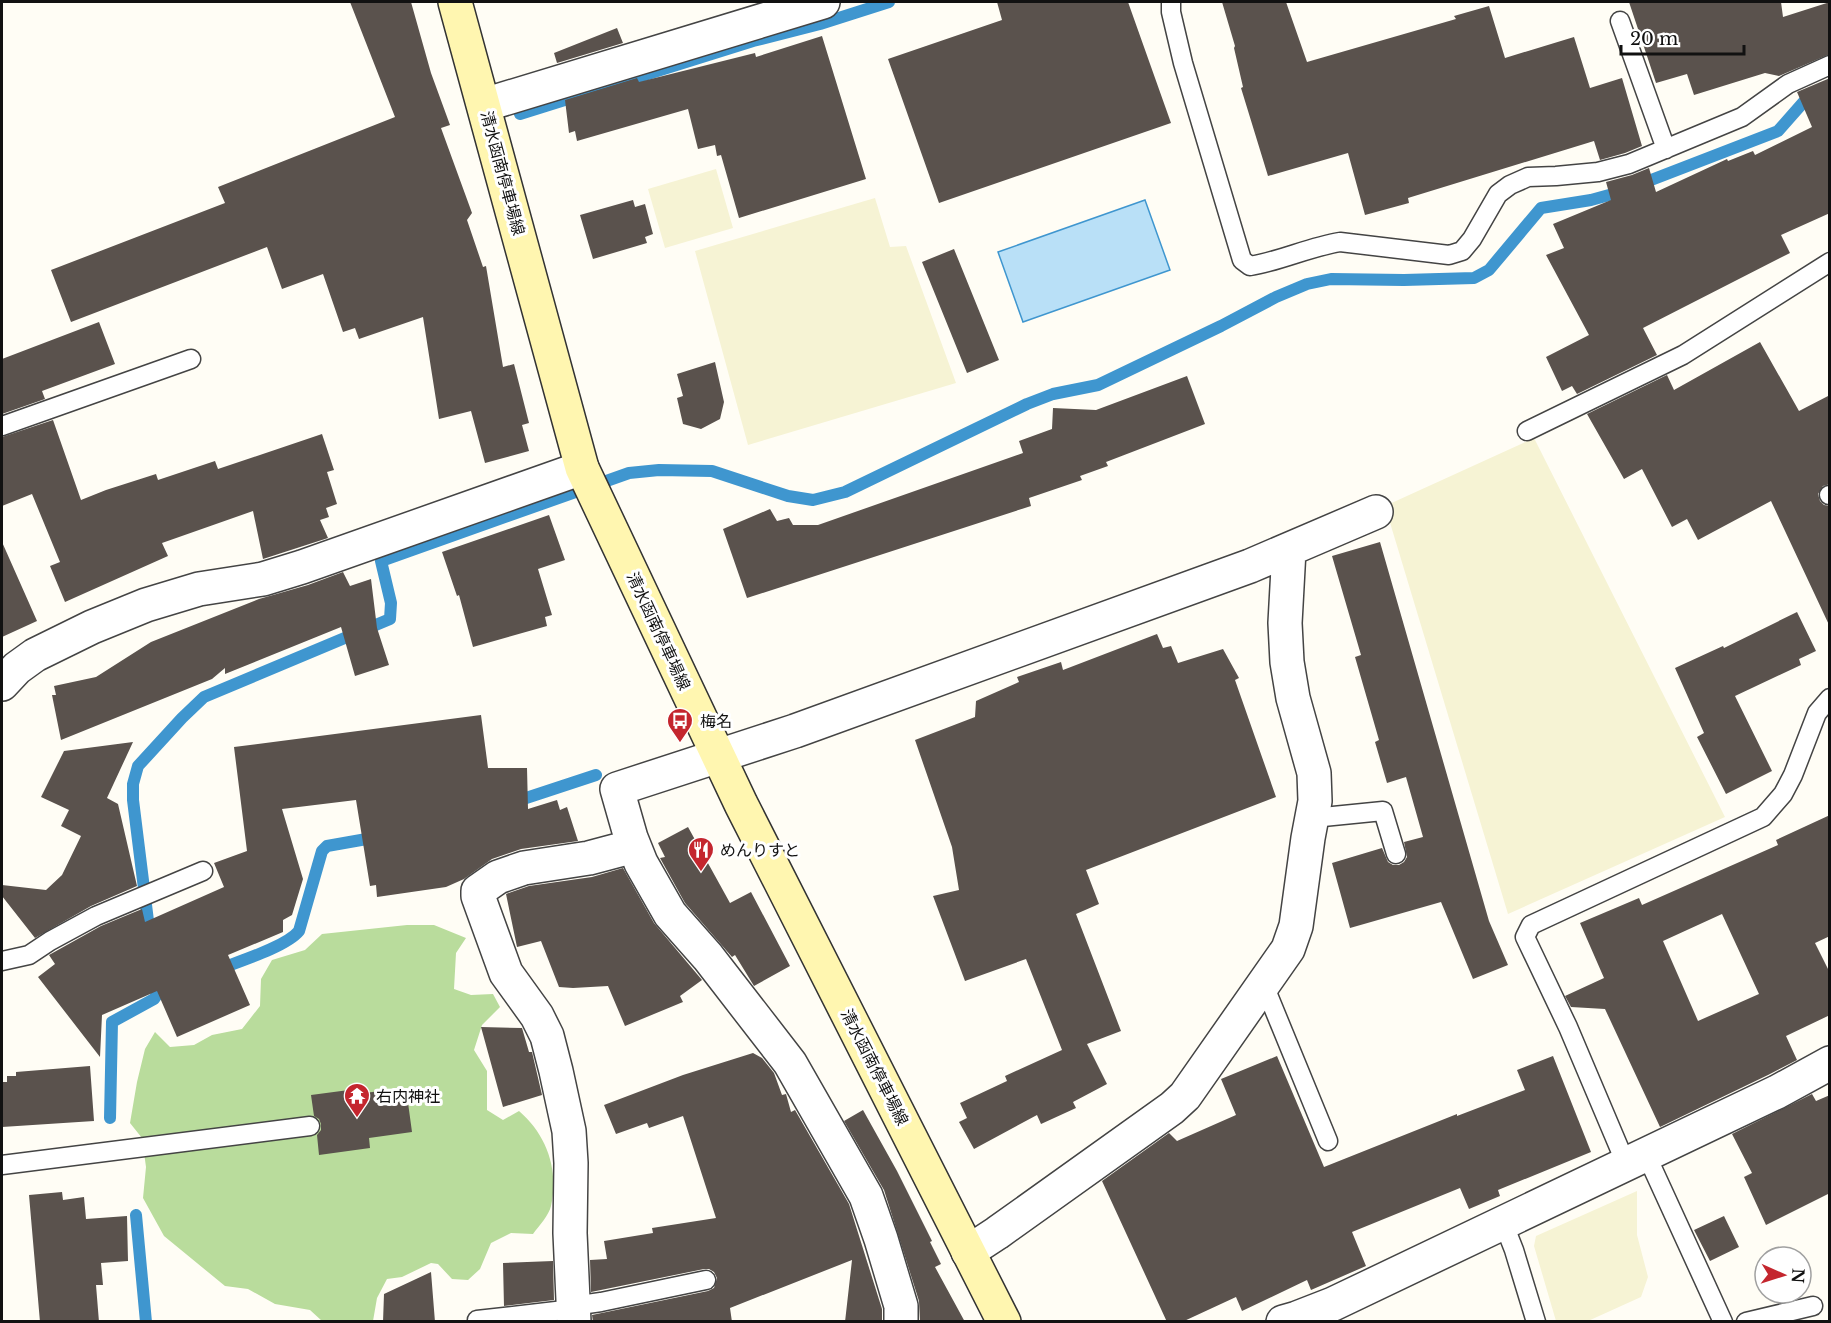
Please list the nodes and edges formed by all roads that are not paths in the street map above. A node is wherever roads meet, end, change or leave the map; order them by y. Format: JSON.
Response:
{"nodes":[{"id":1,"x":455,"y":2,"type":"edge"},
{"id":2,"x":823,"y":2,"type":"edge"},
{"id":3,"x":1171,"y":2,"type":"edge"},
{"id":4,"x":1620,"y":21,"type":"dead end"},
{"id":5,"x":1830,"y":65,"type":"edge"},
{"id":6,"x":484,"y":105,"type":"junction"},
{"id":7,"x":1666,"y":149,"type":"junction"},
{"id":8,"x":1830,"y":262,"type":"edge"},
{"id":9,"x":191,"y":359,"type":"dead end"},
{"id":10,"x":2,"y":426,"type":"edge"},
{"id":11,"x":1527,"y":431,"type":"dead end"},
{"id":12,"x":582,"y":468,"type":"junction"},
{"id":13,"x":1377,"y":513,"type":"dead end"},
{"id":14,"x":1289,"y":550,"type":"junction"},
{"id":15,"x":2,"y":684,"type":"edge"},
{"id":16,"x":1830,"y":698,"type":"edge"},
{"id":17,"x":719,"y":757,"type":"junction"},
{"id":18,"x":1313,"y":819,"type":"junction"},
{"id":19,"x":634,"y":846,"type":"junction"},
{"id":20,"x":1396,"y":854,"type":"dead end"},
{"id":21,"x":203,"y":871,"type":"dead end"},
{"id":22,"x":2,"y":961,"type":"edge"},
{"id":23,"x":1264,"y":985,"type":"junction"},
{"id":24,"x":1830,"y":1063,"type":"edge"},
{"id":25,"x":310,"y":1126,"type":"dead end"},
{"id":26,"x":1328,"y":1141,"type":"dead end"},
{"id":27,"x":1636,"y":1159,"type":"junction"},
{"id":28,"x":2,"y":1165,"type":"edge"},
{"id":29,"x":1503,"y":1222,"type":"junction"},
{"id":30,"x":968,"y":1252,"type":"junction"},
{"id":31,"x":706,"y":1280,"type":"dead end"},
{"id":32,"x":1813,"y":1306,"type":"dead end"},
{"id":33,"x":573,"y":1312,"type":"edge"},
{"id":34,"x":477,"y":1320,"type":"edge"},
{"id":35,"x":901,"y":1322,"type":"edge"},
{"id":36,"x":1004,"y":1322,"type":"edge"},
{"id":37,"x":1283,"y":1322,"type":"edge"},
{"id":38,"x":1536,"y":1322,"type":"edge"},
{"id":39,"x":1722,"y":1322,"type":"edge"},
{"id":40,"x":1746,"y":1322,"type":"edge"}],
"edges":[{"from":1,"to":6,"type":"main road","name":"清水函南停車場線"},
{"from":2,"to":6,"type":"street"},
{"from":3,"to":7,"type":"lane"},
{"from":4,"to":7,"type":"lane"},
{"from":5,"to":7,"type":"lane"},
{"from":6,"to":12,"type":"main road","name":"清水函南停車場線"},
{"from":8,"to":11,"type":"lane"},
{"from":9,"to":10,"type":"lane"},
{"from":12,"to":15,"type":"street"},
{"from":12,"to":17,"type":"main road","name":"清水函南停車場線"},
{"from":13,"to":14,"type":"street"},
{"from":14,"to":17,"type":"street"},
{"from":14,"to":18,"type":"street"},
{"from":16,"to":27,"type":"lane"},
{"from":17,"to":19,"type":"street"},
{"from":17,"to":30,"type":"main road","name":"清水函南停車場線"},
{"from":18,"to":20,"type":"lane"},
{"from":18,"to":23,"type":"street"},
{"from":19,"to":33,"type":"street"},
{"from":19,"to":35,"type":"street"},
{"from":21,"to":22,"type":"lane"},
{"from":23,"to":26,"type":"lane"},
{"from":23,"to":30,"type":"street"},
{"from":24,"to":27,"type":"street"},
{"from":25,"to":28,"type":"lane"},
{"from":27,"to":29,"type":"street"},
{"from":27,"to":39,"type":"lane"},
{"from":29,"to":37,"type":"street"},
{"from":29,"to":38,"type":"lane"},
{"from":30,"to":36,"type":"main road","name":"清水函南停車場線"},
{"from":31,"to":33,"type":"lane"},
{"from":32,"to":40,"type":"lane"},
{"from":33,"to":34,"type":"lane"}]}
